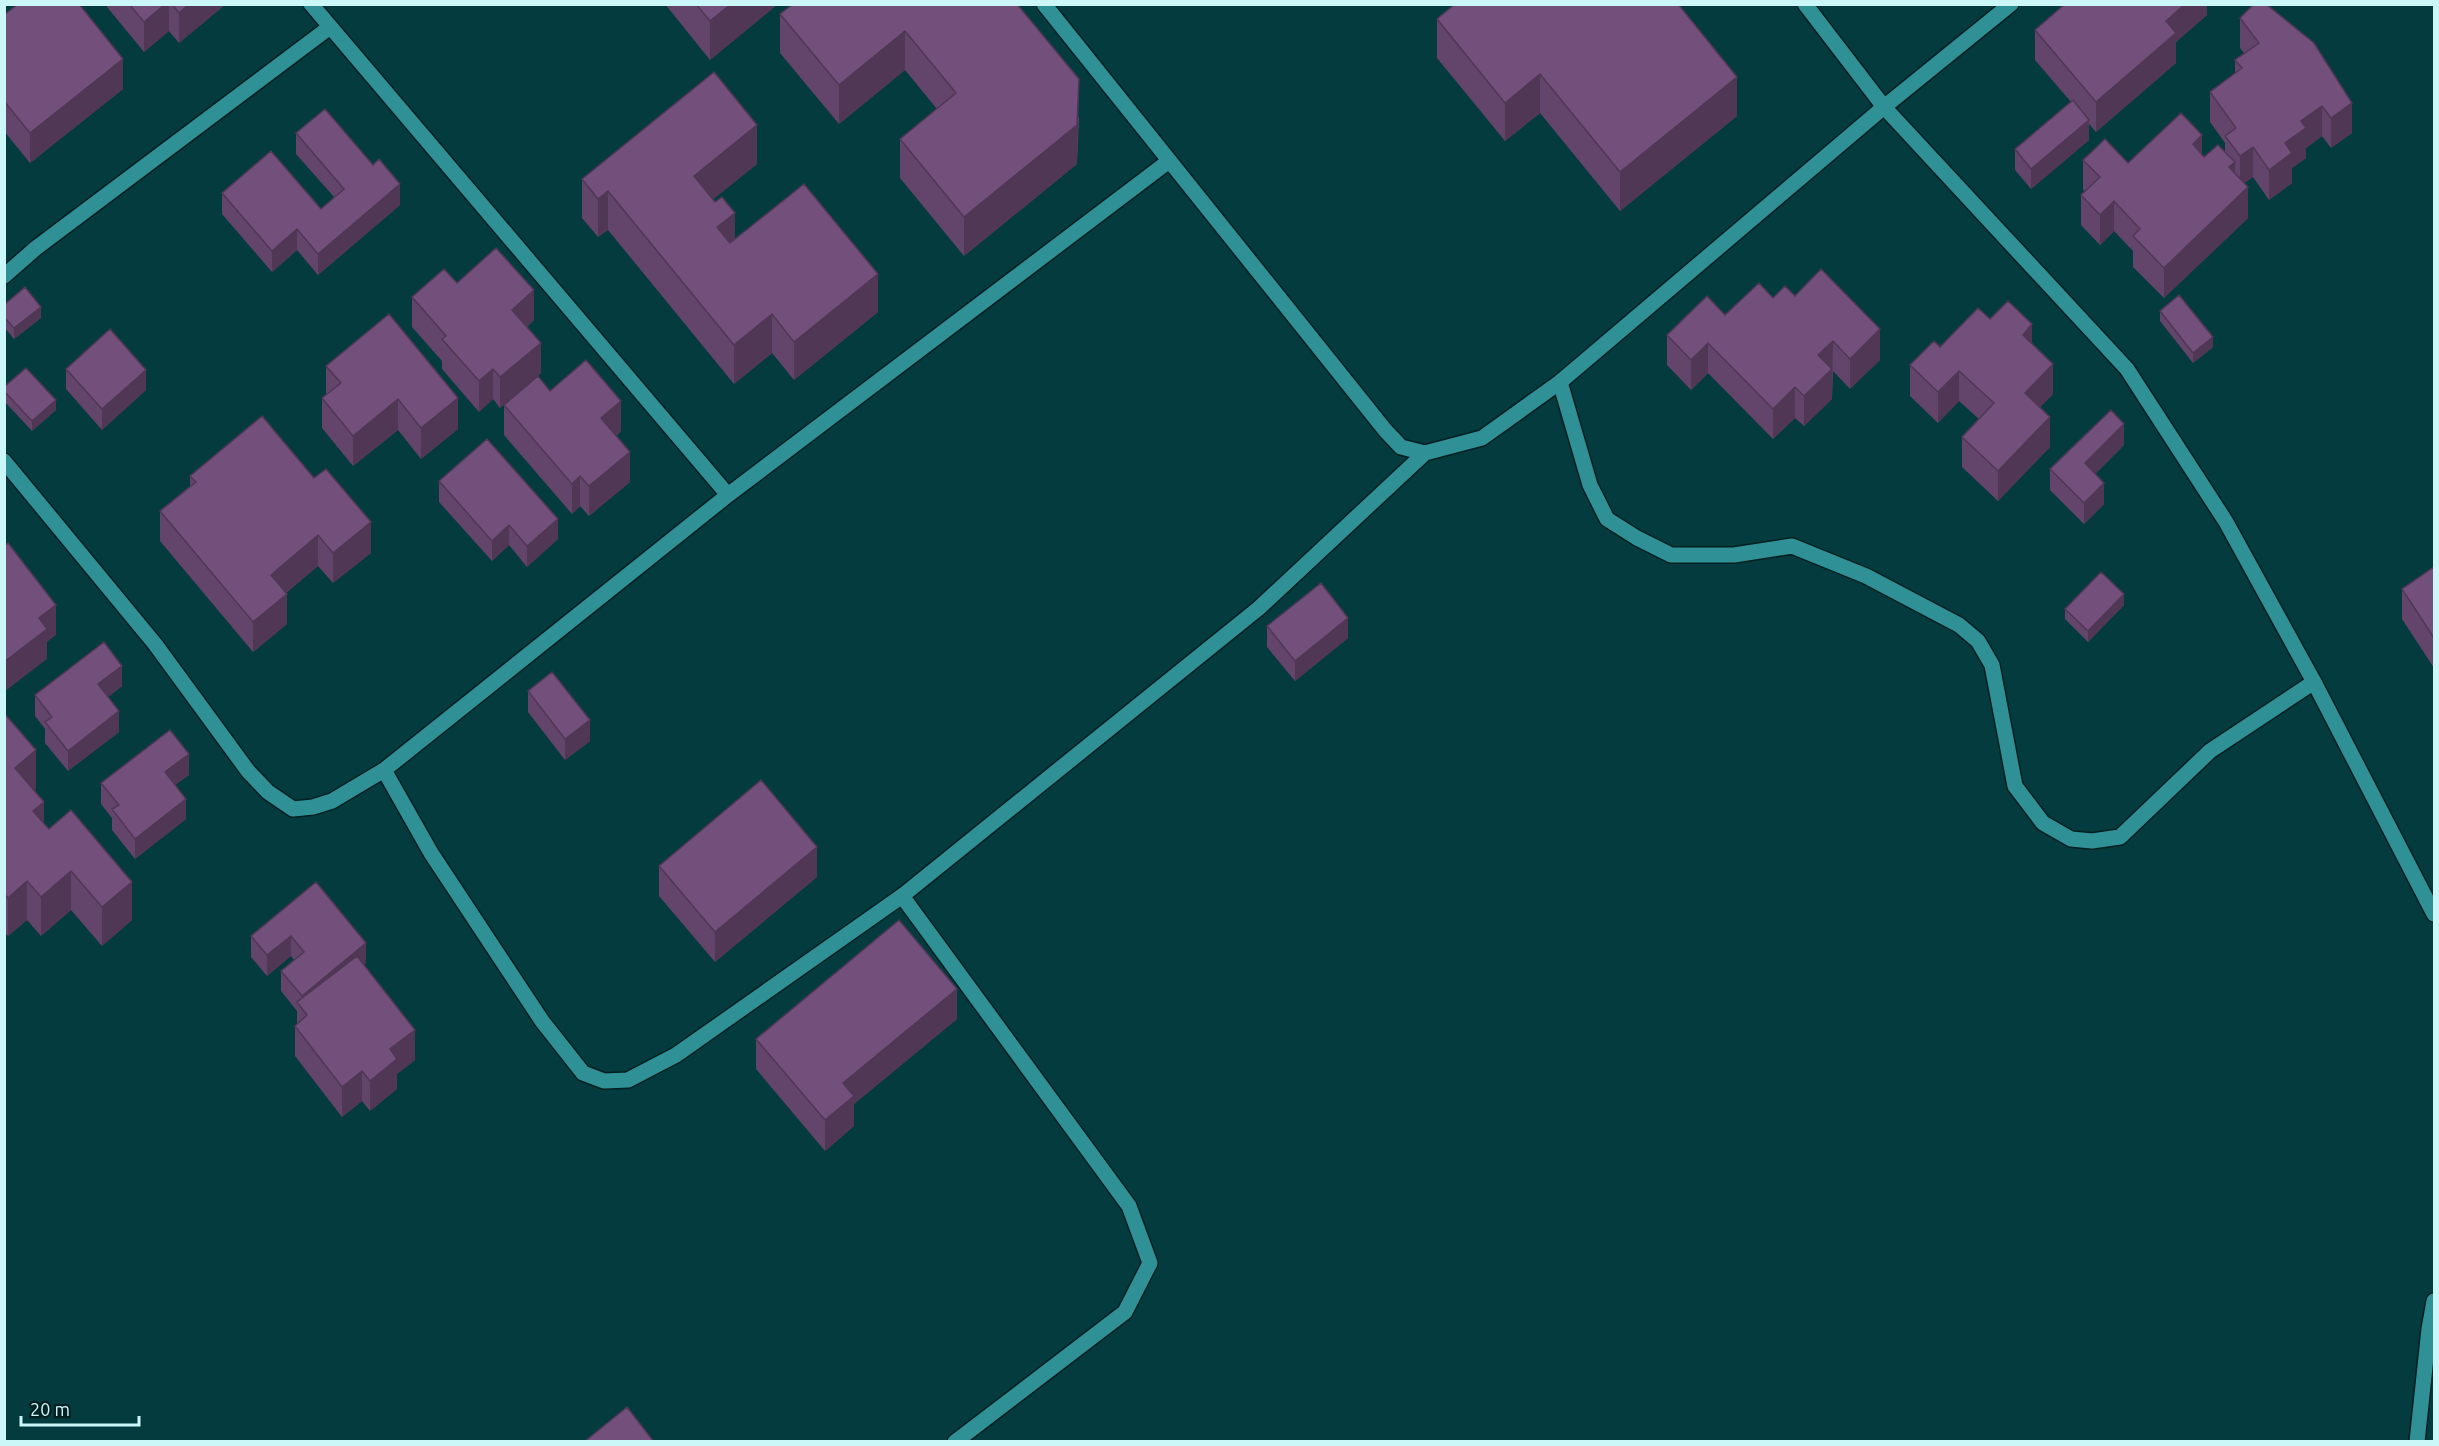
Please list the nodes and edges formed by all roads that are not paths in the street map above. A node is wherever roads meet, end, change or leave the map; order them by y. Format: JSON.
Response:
{"nodes":[{"id":1,"x":311,"y":4,"type":"edge"},
{"id":2,"x":1044,"y":4,"type":"edge"},
{"id":3,"x":1805,"y":4,"type":"edge"},
{"id":4,"x":2011,"y":4,"type":"edge"},
{"id":5,"x":330,"y":27,"type":"junction"},
{"id":6,"x":1884,"y":107,"type":"junction"},
{"id":7,"x":1169,"y":161,"type":"junction"},
{"id":8,"x":4,"y":276,"type":"edge"},
{"id":9,"x":1560,"y":382,"type":"junction"},
{"id":10,"x":1425,"y":453,"type":"junction"},
{"id":11,"x":4,"y":461,"type":"edge"},
{"id":12,"x":728,"y":495,"type":"junction"},
{"id":13,"x":2314,"y":682,"type":"junction"},
{"id":14,"x":384,"y":770,"type":"junction"},
{"id":15,"x":902,"y":896,"type":"junction"},
{"id":16,"x":2434,"y":914,"type":"edge"},
{"id":17,"x":2434,"y":1302,"type":"edge"},
{"id":18,"x":955,"y":1442,"type":"edge"},
{"id":19,"x":2417,"y":1442,"type":"edge"}],
"edges":[{"from":1,"to":5,"type":"street"},
{"from":2,"to":7,"type":"street"},
{"from":3,"to":6,"type":"street"},
{"from":4,"to":6,"type":"street"},
{"from":5,"to":8,"type":"street"},
{"from":5,"to":12,"type":"street"},
{"from":6,"to":9,"type":"street"},
{"from":6,"to":13,"type":"street"},
{"from":7,"to":10,"type":"street"},
{"from":7,"to":12,"type":"street"},
{"from":9,"to":10,"type":"street"},
{"from":9,"to":13,"type":"street"},
{"from":10,"to":15,"type":"street"},
{"from":11,"to":14,"type":"street"},
{"from":12,"to":14,"type":"street"},
{"from":13,"to":16,"type":"street"},
{"from":14,"to":15,"type":"street"},
{"from":15,"to":18,"type":"street"},
{"from":17,"to":19,"type":"street"}]}
